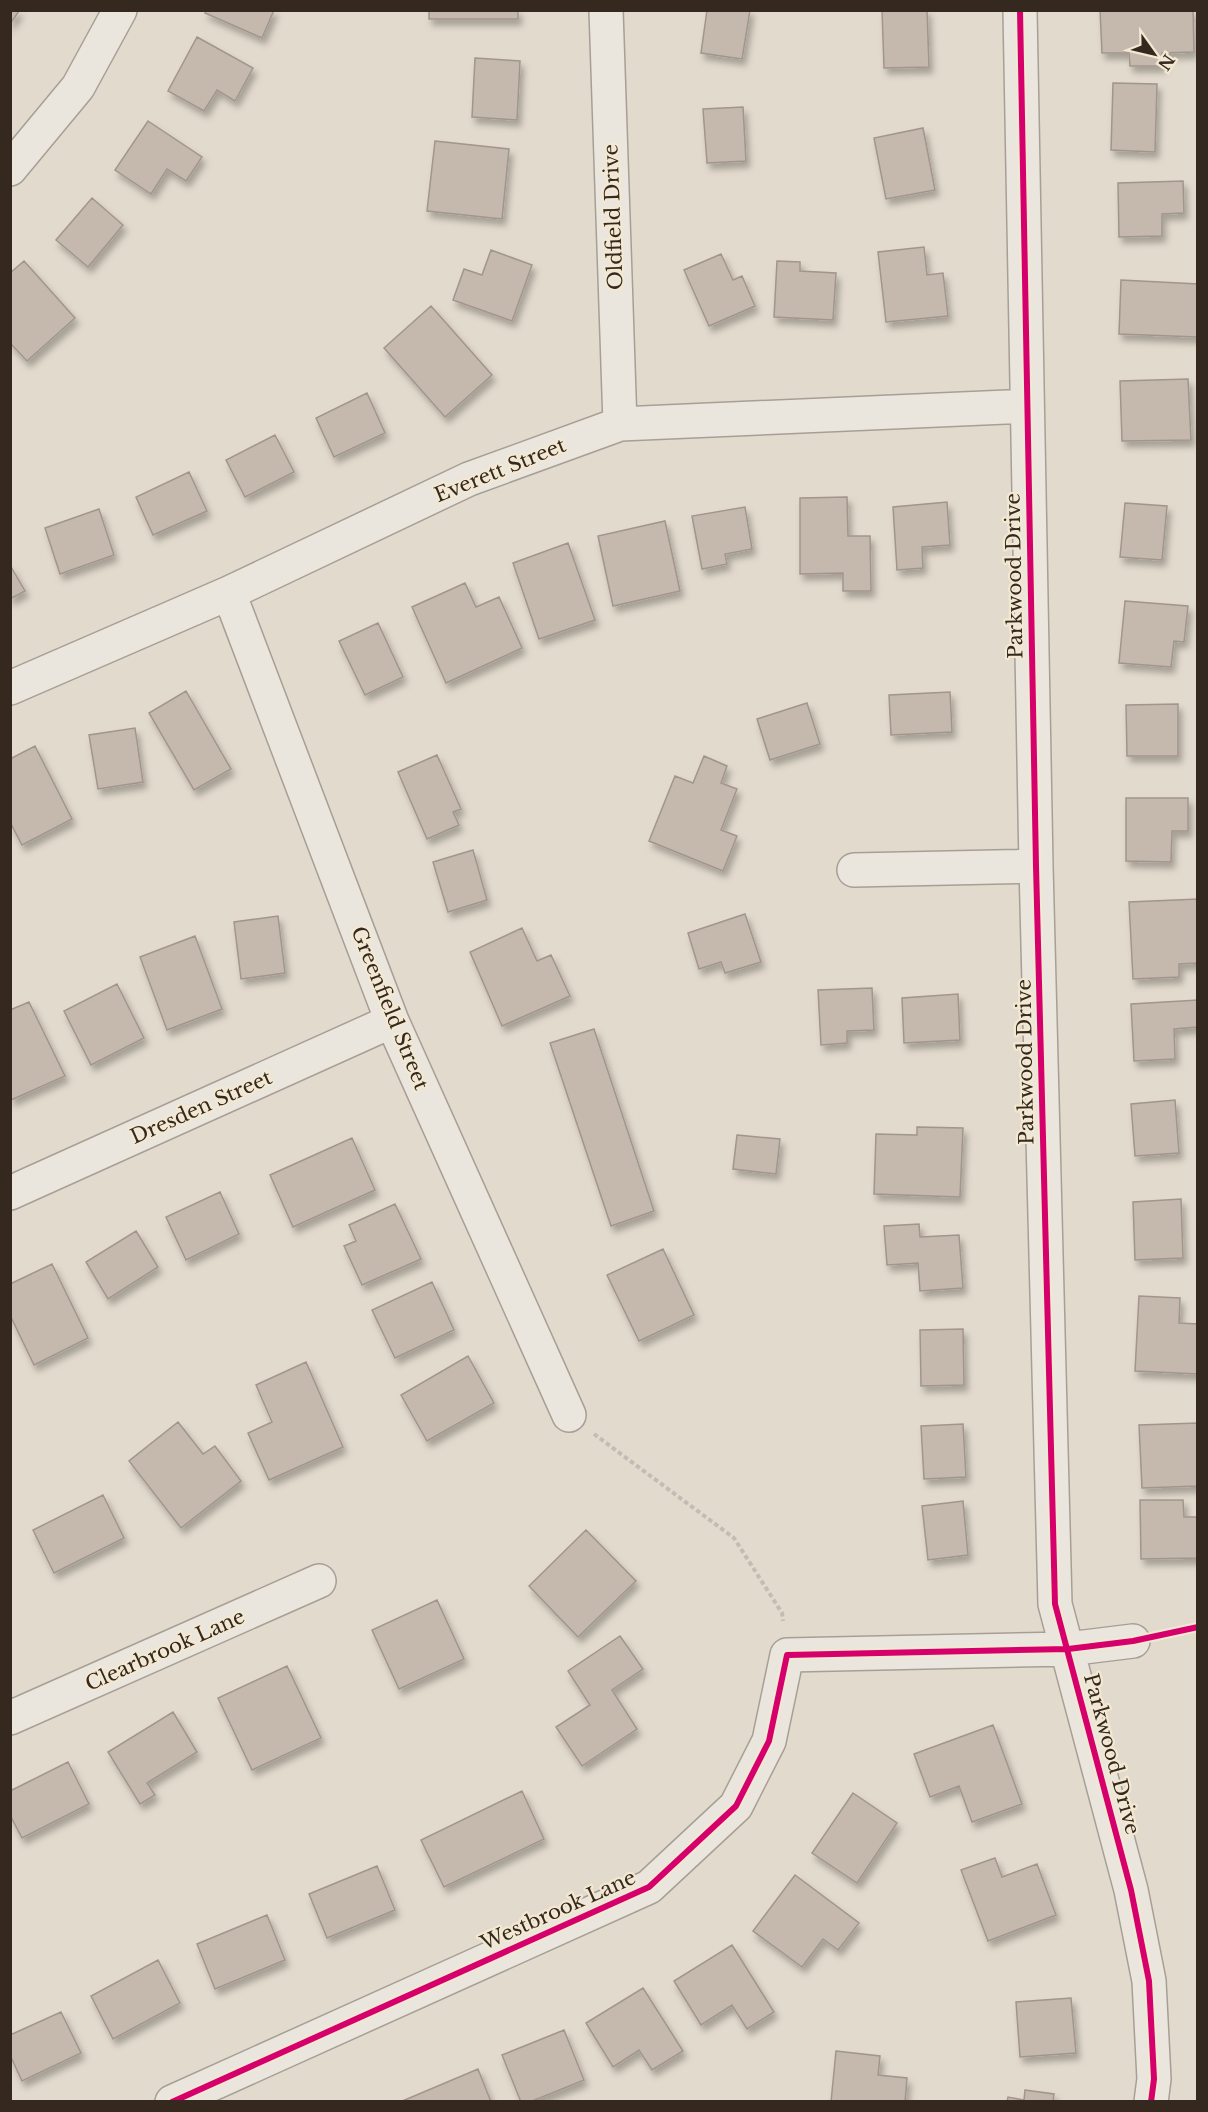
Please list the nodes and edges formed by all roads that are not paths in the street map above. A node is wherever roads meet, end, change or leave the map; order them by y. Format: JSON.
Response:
{"nodes":[{"id":1,"x":120,"y":10,"type":"edge"},
{"id":2,"x":606,"y":10,"type":"edge"},
{"id":3,"x":1020,"y":10,"type":"edge"},
{"id":4,"x":10,"y":169,"type":"edge"},
{"id":5,"x":1027,"y":406,"type":"junction"},
{"id":6,"x":620,"y":424,"type":"junction"},
{"id":7,"x":229,"y":593,"type":"junction"},
{"id":8,"x":10,"y":688,"type":"edge"},
{"id":9,"x":1036,"y":866,"type":"junction"},
{"id":10,"x":854,"y":870,"type":"dead end"},
{"id":11,"x":392,"y":1021,"type":"junction"},
{"id":12,"x":10,"y":1193,"type":"edge"},
{"id":13,"x":569,"y":1415,"type":"road end"},
{"id":14,"x":319,"y":1581,"type":"dead end"},
{"id":15,"x":1133,"y":1641,"type":"dead end"},
{"id":16,"x":1068,"y":1649,"type":"junction"},
{"id":17,"x":10,"y":1718,"type":"edge"},
{"id":18,"x":172,"y":2102,"type":"edge"},
{"id":19,"x":1151,"y":2102,"type":"edge"}],
"edges":[{"from":1,"to":4,"type":"street"},
{"from":2,"to":6,"type":"street","name":"Oldfield Drive"},
{"from":3,"to":5,"type":"street","name":"Parkwood Drive"},
{"from":5,"to":6,"type":"street","name":"Everett Street"},
{"from":5,"to":9,"type":"street","name":"Parkwood Drive"},
{"from":6,"to":7,"type":"street","name":"Everett Street"},
{"from":7,"to":8,"type":"street","name":"Everett Street"},
{"from":7,"to":11,"type":"street","name":"Greenfield Street"},
{"from":9,"to":10,"type":"street"},
{"from":9,"to":16,"type":"street","name":"Parkwood Drive"},
{"from":11,"to":12,"type":"street","name":"Dresden Street"},
{"from":11,"to":13,"type":"street","name":"Greenfield Street"},
{"from":14,"to":17,"type":"street","name":"Clearbrook Lane"},
{"from":15,"to":16,"type":"street"},
{"from":16,"to":18,"type":"street","name":"Westbrook Lane"},
{"from":16,"to":19,"type":"street","name":"Parkwood Drive"}]}
